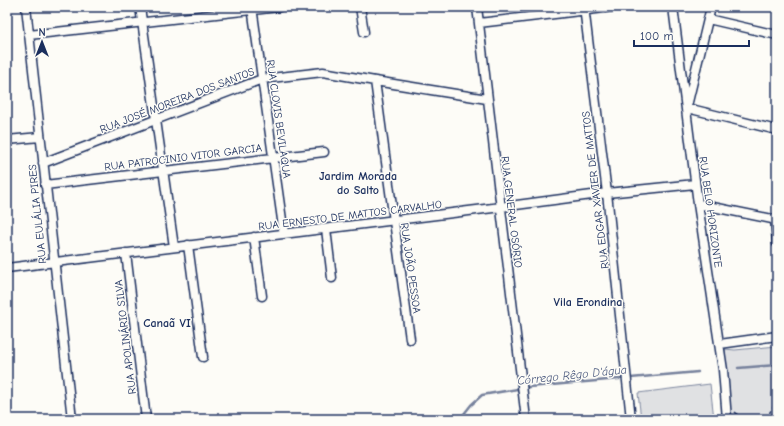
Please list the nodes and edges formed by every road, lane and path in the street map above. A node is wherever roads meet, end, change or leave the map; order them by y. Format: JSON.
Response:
{"nodes":[{"id":1,"x":26,"y":7,"type":"edge"},
{"id":2,"x":140,"y":7,"type":"edge"},
{"id":3,"x":279,"y":7,"type":"edge"},
{"id":4,"x":360,"y":7,"type":"edge"},
{"id":5,"x":477,"y":7,"type":"edge"},
{"id":6,"x":613,"y":7,"type":"edge"},
{"id":7,"x":673,"y":7,"type":"edge"},
{"id":8,"x":711,"y":7,"type":"edge"},
{"id":9,"x":252,"y":8,"type":"edge"},
{"id":10,"x":584,"y":9,"type":"edge"},
{"id":11,"x":708,"y":19,"type":"junction"},
{"id":12,"x":142,"y":22,"type":"junction"},
{"id":13,"x":479,"y":23,"type":"junction"},
{"id":14,"x":364,"y":32,"type":"dead end"},
{"id":15,"x":29,"y":35,"type":"junction"},
{"id":16,"x":777,"y":35,"type":"edge"},
{"id":17,"x":262,"y":79,"type":"junction"},
{"id":18,"x":374,"y":81,"type":"junction"},
{"id":19,"x":487,"y":99,"type":"junction"},
{"id":20,"x":686,"y":108,"type":"junction"},
{"id":21,"x":155,"y":119,"type":"junction"},
{"id":22,"x":777,"y":130,"type":"edge"},
{"id":23,"x":40,"y":136,"type":"junction"},
{"id":24,"x":7,"y":140,"type":"edge"},
{"id":25,"x":324,"y":152,"type":"dead end"},
{"id":26,"x":274,"y":158,"type":"junction"},
{"id":27,"x":43,"y":163,"type":"junction"},
{"id":28,"x":164,"y":171,"type":"junction"},
{"id":29,"x":695,"y":184,"type":"junction"},
{"id":30,"x":45,"y":185,"type":"junction"},
{"id":31,"x":607,"y":193,"type":"junction"},
{"id":32,"x":698,"y":204,"type":"junction"},
{"id":33,"x":501,"y":207,"type":"junction"},
{"id":34,"x":776,"y":219,"type":"edge"},
{"id":35,"x":393,"y":220,"type":"junction"},
{"id":36,"x":326,"y":229,"type":"junction"},
{"id":37,"x":284,"y":234,"type":"junction"},
{"id":38,"x":254,"y":237,"type":"junction"},
{"id":39,"x":777,"y":243,"type":"edge"},
{"id":40,"x":188,"y":246,"type":"junction"},
{"id":41,"x":174,"y":247,"type":"junction"},
{"id":42,"x":126,"y":253,"type":"junction"},
{"id":43,"x":53,"y":262,"type":"junction"},
{"id":44,"x":7,"y":268,"type":"edge"},
{"id":45,"x":332,"y":278,"type":"dead end"},
{"id":46,"x":262,"y":296,"type":"dead end"},
{"id":47,"x":777,"y":336,"type":"edge"},
{"id":48,"x":410,"y":339,"type":"dead end"},
{"id":49,"x":720,"y":344,"type":"junction"},
{"id":50,"x":202,"y":357,"type":"dead end"},
{"id":51,"x":777,"y":402,"type":"edge"},
{"id":52,"x":734,"y":411,"type":"dead end"},
{"id":53,"x":72,"y":419,"type":"edge"},
{"id":54,"x":146,"y":419,"type":"edge"},
{"id":55,"x":526,"y":419,"type":"edge"},
{"id":56,"x":631,"y":419,"type":"edge"},
{"id":57,"x":727,"y":419,"type":"edge"},
{"id":58,"x":742,"y":419,"type":"edge"},
{"id":59,"x":769,"y":419,"type":"edge"}],
"edges":[{"from":1,"to":15,"type":"street","name":"RUA EULÁLIA PIRES"},
{"from":2,"to":12,"type":"street"},
{"from":3,"to":9,"type":"street"},
{"from":4,"to":14,"type":"street"},
{"from":5,"to":13,"type":"street","name":"RUA GENERAL OSÓRIO"},
{"from":6,"to":10,"type":"street"},
{"from":7,"to":20,"type":"street","name":"RUA BELO HORIZONTE"},
{"from":8,"to":11,"type":"street"},
{"from":9,"to":12,"type":"street"},
{"from":9,"to":17,"type":"street","name":"RUA CLOVIS BEVILAQUA"},
{"from":10,"to":13,"type":"street"},
{"from":10,"to":31,"type":"street","name":"RUA EDGAR XAVIER DE MATTOS"},
{"from":11,"to":16,"type":"street"},
{"from":11,"to":20,"type":"street"},
{"from":12,"to":15,"type":"street"},
{"from":12,"to":21,"type":"street"},
{"from":13,"to":19,"type":"street","name":"RUA GENERAL OSÓRIO"},
{"from":15,"to":23,"type":"street","name":"RUA EULÁLIA PIRES"},
{"from":17,"to":18,"type":"street","name":"RUA JOSÉ MOREIRA DOS SANTOS"},
{"from":17,"to":21,"type":"street","name":"RUA JOSÉ MOREIRA DOS SANTOS"},
{"from":17,"to":26,"type":"street","name":"RUA CLOVIS BEVILAQUA"},
{"from":18,"to":19,"type":"street","name":"RUA JOSÉ MOREIRA DOS SANTOS"},
{"from":18,"to":35,"type":"street","name":"RUA JOÃO PESSOA"},
{"from":19,"to":33,"type":"street","name":"RUA GENERAL OSÓRIO"},
{"from":20,"to":22,"type":"street"},
{"from":20,"to":29,"type":"street","name":"RUA BELO HORIZONTE"},
{"from":21,"to":27,"type":"street","name":"RUA JOSÉ MOREIRA DOS SANTOS"},
{"from":21,"to":28,"type":"street"},
{"from":23,"to":24,"type":"street"},
{"from":23,"to":27,"type":"street","name":"RUA EULÁLIA PIRES"},
{"from":25,"to":26,"type":"street","name":"RUA PATROCINIO VITOR GARCIA"},
{"from":26,"to":28,"type":"street","name":"RUA PATROCINIO VITOR GARCIA"},
{"from":26,"to":37,"type":"street","name":"RUA CLOVIS BEVILAQUA"},
{"from":27,"to":30,"type":"street","name":"RUA EULÁLIA PIRES"},
{"from":28,"to":30,"type":"street","name":"RUA PATROCINIO VITOR GARCIA"},
{"from":28,"to":41,"type":"street"},
{"from":29,"to":31,"type":"street","name":"RUA ERNESTO DE MATTOS CARVALHO"},
{"from":29,"to":32,"type":"street","name":"RUA BELO HORIZONTE"},
{"from":30,"to":43,"type":"street","name":"RUA EULÁLIA PIRES"},
{"from":31,"to":33,"type":"street","name":"RUA ERNESTO DE MATTOS CARVALHO"},
{"from":31,"to":56,"type":"street","name":"RUA EDGAR XAVIER DE MATTOS"},
{"from":32,"to":34,"type":"street"},
{"from":32,"to":49,"type":"street","name":"RUA BELO HORIZONTE"},
{"from":33,"to":35,"type":"street","name":"RUA ERNESTO DE MATTOS CARVALHO"},
{"from":33,"to":55,"type":"street","name":"RUA GENERAL OSÓRIO"},
{"from":34,"to":39,"type":"street"},
{"from":35,"to":36,"type":"street","name":"RUA ERNESTO DE MATTOS CARVALHO"},
{"from":35,"to":48,"type":"street","name":"RUA JOÃO PESSOA"},
{"from":36,"to":37,"type":"street","name":"RUA ERNESTO DE MATTOS CARVALHO"},
{"from":36,"to":45,"type":"street"},
{"from":37,"to":38,"type":"street","name":"RUA ERNESTO DE MATTOS CARVALHO"},
{"from":38,"to":40,"type":"street","name":"RUA ERNESTO DE MATTOS CARVALHO"},
{"from":38,"to":46,"type":"street"},
{"from":40,"to":41,"type":"street","name":"RUA ERNESTO DE MATTOS CARVALHO"},
{"from":40,"to":50,"type":"street"},
{"from":41,"to":42,"type":"street","name":"RUA ERNESTO DE MATTOS CARVALHO"},
{"from":42,"to":43,"type":"street","name":"RUA ERNESTO DE MATTOS CARVALHO"},
{"from":42,"to":54,"type":"street","name":"RUA APOLINÁRIO SILVA"},
{"from":43,"to":44,"type":"street","name":"RUA ERNESTO DE MATTOS CARVALHO"},
{"from":43,"to":53,"type":"street","name":"RUA EULÁLIA PIRES"},
{"from":47,"to":49,"type":"street"},
{"from":49,"to":57,"type":"street","name":"RUA BELO HORIZONTE"},
{"from":51,"to":59,"type":"path"},
{"from":52,"to":58,"type":"path"}]}
